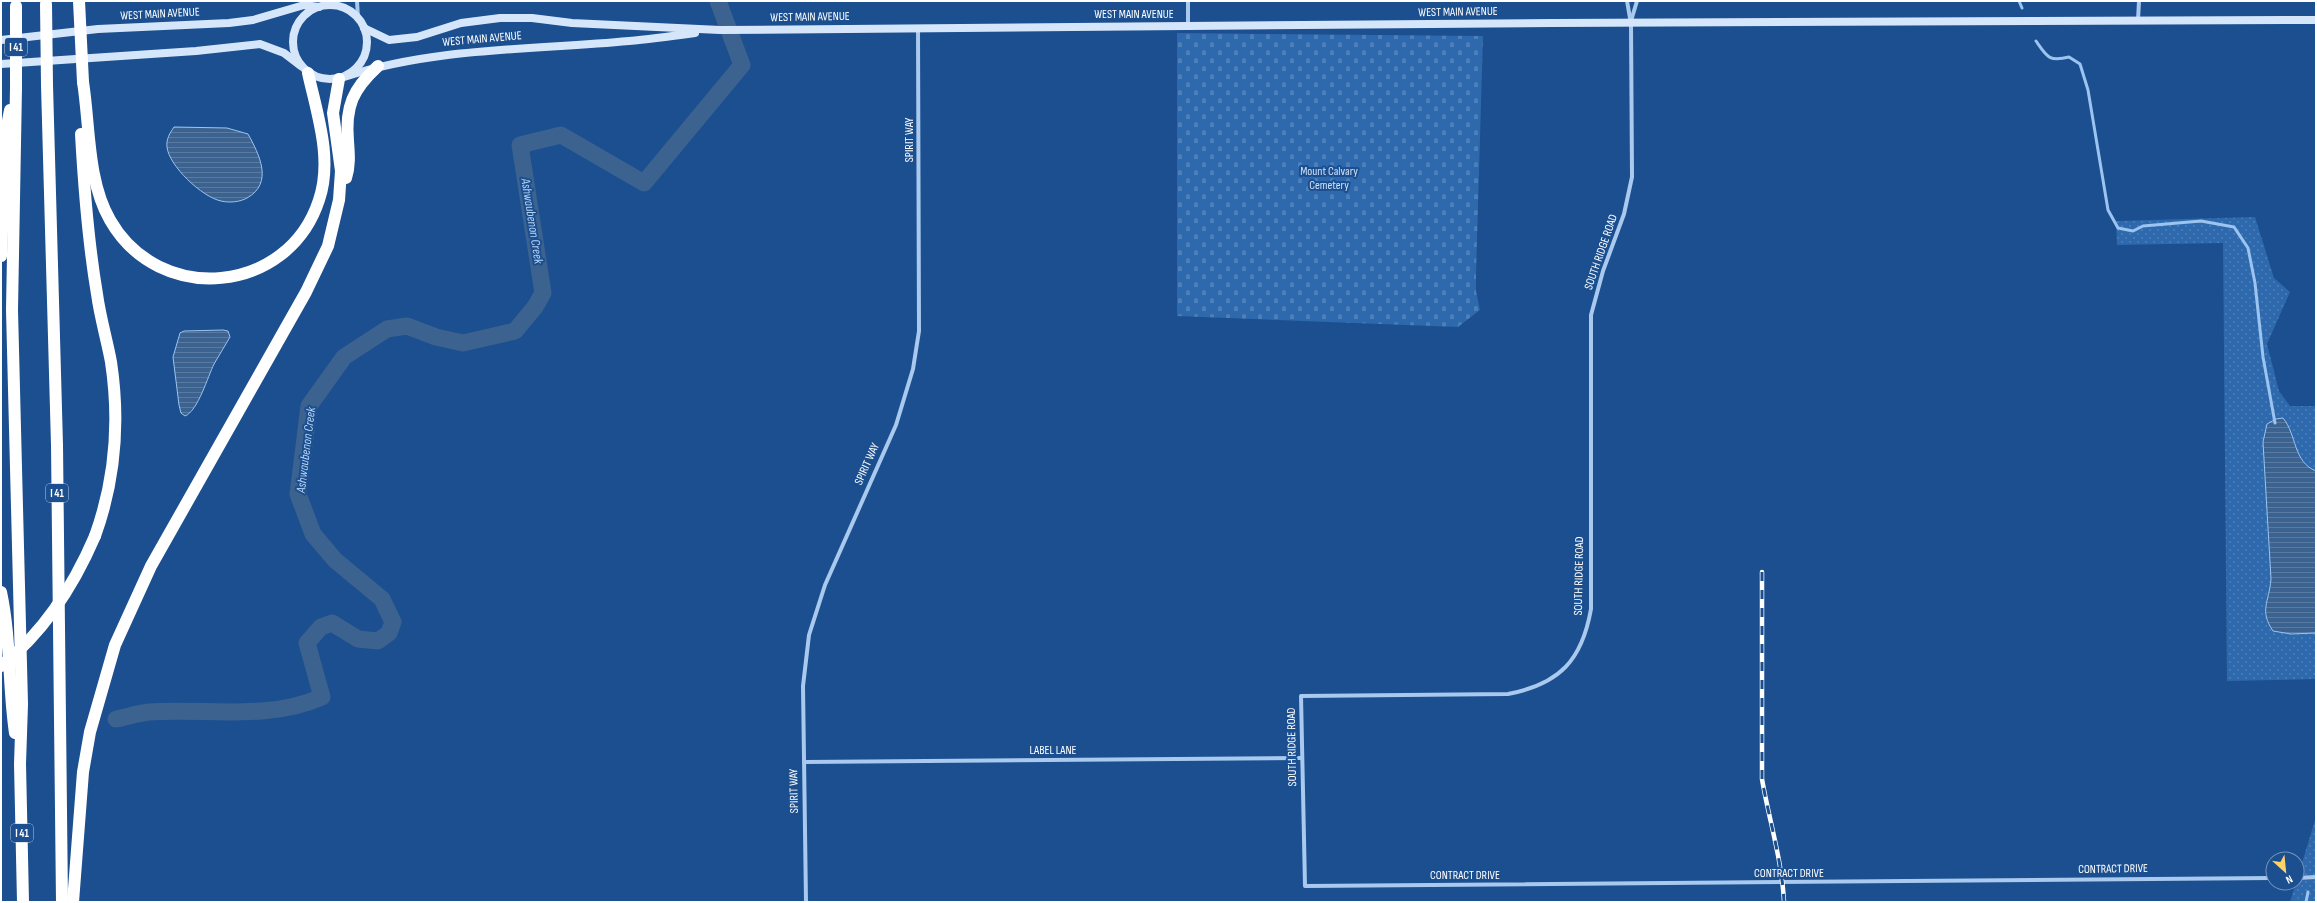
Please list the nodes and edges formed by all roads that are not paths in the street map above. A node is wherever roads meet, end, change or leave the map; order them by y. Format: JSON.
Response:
{"nodes":[{"id":1,"x":79,"y":1,"type":"edge"},
{"id":2,"x":304,"y":1,"type":"edge"},
{"id":3,"x":357,"y":1,"type":"edge"},
{"id":4,"x":1188,"y":1,"type":"edge"},
{"id":5,"x":1627,"y":1,"type":"edge"},
{"id":6,"x":1637,"y":1,"type":"edge"},
{"id":7,"x":2139,"y":1,"type":"edge"},
{"id":8,"x":46,"y":2,"type":"edge"},
{"id":9,"x":16,"y":4,"type":"edge"},
{"id":10,"x":322,"y":5,"type":"edge"},
{"id":11,"x":291,"y":9,"type":"junction"},
{"id":12,"x":358,"y":18,"type":"junction"},
{"id":13,"x":2138,"y":20,"type":"junction"},
{"id":14,"x":2316,"y":20,"type":"edge"},
{"id":15,"x":1631,"y":24,"type":"junction"},
{"id":16,"x":1188,"y":26,"type":"junction"},
{"id":17,"x":364,"y":28,"type":"junction"},
{"id":18,"x":918,"y":28,"type":"junction"},
{"id":19,"x":720,"y":30,"type":"junction"},
{"id":20,"x":1,"y":40,"type":"edge"},
{"id":21,"x":1,"y":64,"type":"edge"},
{"id":22,"x":378,"y":66,"type":"junction"},
{"id":23,"x":304,"y":69,"type":"junction"},
{"id":24,"x":342,"y":78,"type":"junction"},
{"id":25,"x":83,"y":82,"type":"junction"},
{"id":26,"x":16,"y":88,"type":"junction"},
{"id":27,"x":339,"y":200,"type":"junction"},
{"id":28,"x":1,"y":256,"type":"edge"},
{"id":29,"x":1,"y":592,"type":"edge"},
{"id":30,"x":1,"y":666,"type":"edge"},
{"id":31,"x":1302,"y":758,"type":"junction"},
{"id":32,"x":804,"y":762,"type":"junction"},
{"id":33,"x":20,"y":764,"type":"junction"},
{"id":34,"x":2316,"y":877,"type":"edge"},
{"id":35,"x":2265,"y":878,"type":"edge"},
{"id":36,"x":2305,"y":878,"type":"edge"},
{"id":37,"x":1305,"y":886,"type":"joint"},
{"id":38,"x":23,"y":902,"type":"edge"},
{"id":39,"x":62,"y":902,"type":"edge"},
{"id":40,"x":74,"y":902,"type":"edge"},
{"id":41,"x":806,"y":902,"type":"edge"}],
"edges":[{"from":1,"to":25,"type":"highway","bridge":true},
{"from":2,"to":11,"type":"street"},
{"from":3,"to":12,"type":"street"},
{"from":4,"to":16,"type":"street"},
{"from":5,"to":15,"type":"street","name":"SOUTH RIDGE ROAD"},
{"from":6,"to":15,"type":"street","name":"SOUTH RIDGE ROAD"},
{"from":7,"to":13,"type":"street"},
{"from":8,"to":39,"type":"highway","number":"I 41","bridge":true},
{"from":9,"to":26,"type":"highway","number":"I 41","bridge":true},
{"from":10,"to":11,"type":"main road","name":"WEST MAIN AVENUE"},
{"from":10,"to":12,"type":"main road"},
{"from":10,"to":23,"type":"main road"},
{"from":11,"to":20,"type":"main road","name":"WEST MAIN AVENUE"},
{"from":12,"to":17,"type":"main road"},
{"from":13,"to":14,"type":"main road","name":"WEST MAIN AVENUE"},
{"from":13,"to":15,"type":"main road","name":"WEST MAIN AVENUE"},
{"from":15,"to":16,"type":"main road","name":"WEST MAIN AVENUE"},
{"from":15,"to":31,"type":"street","name":"SOUTH RIDGE ROAD"},
{"from":16,"to":18,"type":"main road","name":"WEST MAIN AVENUE"},
{"from":17,"to":19,"type":"main road","name":"WEST MAIN AVENUE"},
{"from":17,"to":24,"type":"main road"},
{"from":18,"to":19,"type":"main road","name":"WEST MAIN AVENUE"},
{"from":18,"to":32,"type":"street","name":"SPIRIT WAY"},
{"from":19,"to":22,"type":"main road","name":"WEST MAIN AVENUE"},
{"from":21,"to":23,"type":"main road"},
{"from":22,"to":24,"type":"main road","name":"WEST MAIN AVENUE"},
{"from":22,"to":27,"type":"highway"},
{"from":23,"to":24,"type":"main road"},
{"from":23,"to":25,"type":"highway"},
{"from":24,"to":27,"type":"highway"},
{"from":25,"to":30,"type":"highway","bridge":true},
{"from":26,"to":28,"type":"highway"},
{"from":26,"to":33,"type":"highway","number":"I 41"},
{"from":27,"to":40,"type":"highway"},
{"from":29,"to":33,"type":"highway"},
{"from":31,"to":32,"type":"street","name":"LABEL LANE"},
{"from":31,"to":37,"type":"street","name":"SOUTH RIDGE ROAD"},
{"from":32,"to":41,"type":"street","name":"SPIRIT WAY"},
{"from":33,"to":38,"type":"highway","number":"I 41"},
{"from":34,"to":36,"type":"street"},
{"from":35,"to":37,"type":"street","name":"CONTRACT DRIVE"}]}
